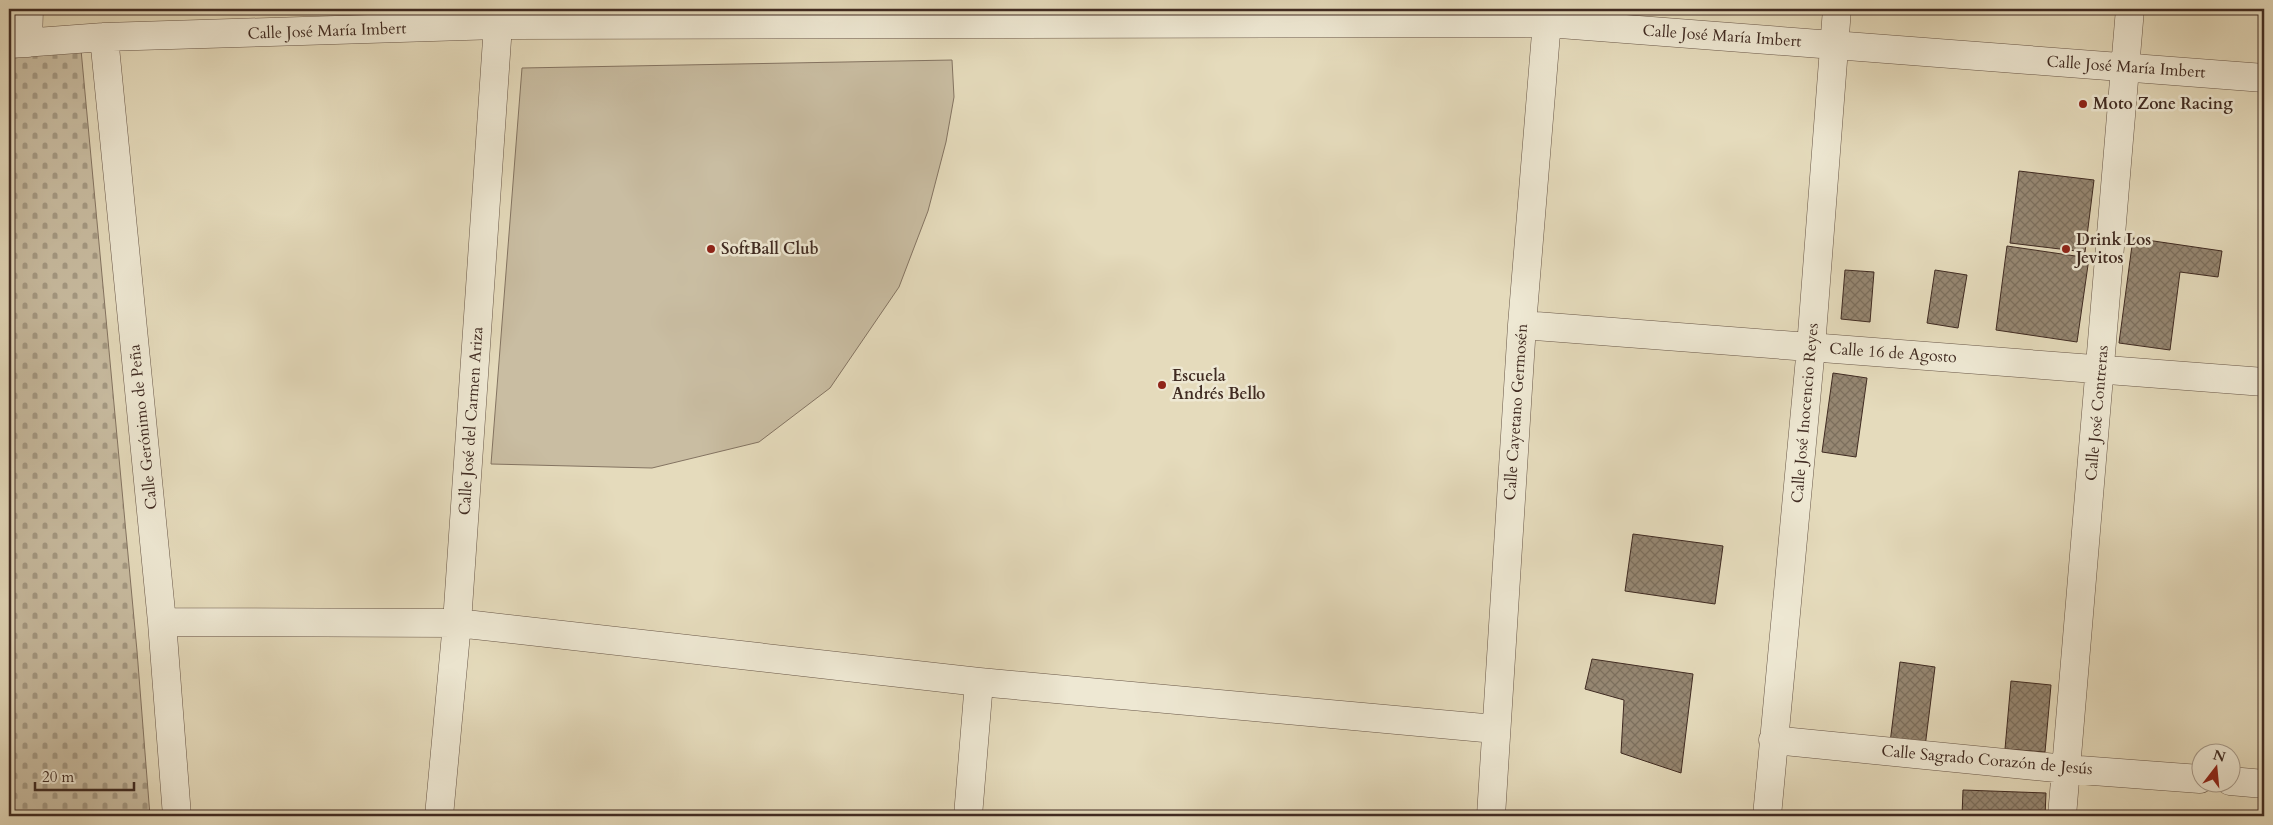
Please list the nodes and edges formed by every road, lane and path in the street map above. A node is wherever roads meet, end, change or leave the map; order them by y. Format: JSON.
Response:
{"nodes":[{"id":1,"x":28,"y":9,"type":"edge"},
{"id":2,"x":1837,"y":9,"type":"edge"},
{"id":3,"x":2130,"y":9,"type":"edge"},
{"id":4,"x":1273,"y":15,"type":"edge"},
{"id":5,"x":1547,"y":16,"type":"edge"},
{"id":6,"x":420,"y":19,"type":"edge"},
{"id":7,"x":498,"y":25,"type":"junction"},
{"id":8,"x":104,"y":37,"type":"junction"},
{"id":9,"x":19,"y":44,"type":"edge"},
{"id":10,"x":1833,"y":45,"type":"junction"},
{"id":11,"x":2124,"y":67,"type":"junction"},
{"id":12,"x":2264,"y":78,"type":"edge"},
{"id":13,"x":1522,"y":325,"type":"junction"},
{"id":14,"x":1811,"y":347,"type":"junction"},
{"id":15,"x":2101,"y":370,"type":"junction"},
{"id":16,"x":2264,"y":382,"type":"edge"},
{"id":17,"x":162,"y":622,"type":"junction"},
{"id":18,"x":457,"y":622,"type":"junction"},
{"id":19,"x":979,"y":682,"type":"junction"},
{"id":20,"x":1495,"y":729,"type":"junction"},
{"id":21,"x":1773,"y":740,"type":"junction"},
{"id":22,"x":2066,"y":769,"type":"junction"},
{"id":23,"x":2190,"y":778,"type":"edge"},
{"id":24,"x":2240,"y":782,"type":"edge"},
{"id":25,"x":2264,"y":784,"type":"edge"},
{"id":26,"x":177,"y":816,"type":"edge"},
{"id":27,"x":439,"y":816,"type":"edge"},
{"id":28,"x":968,"y":816,"type":"edge"},
{"id":29,"x":1491,"y":816,"type":"edge"},
{"id":30,"x":1767,"y":816,"type":"edge"},
{"id":31,"x":2062,"y":816,"type":"edge"}],
"edges":[{"from":1,"to":9,"type":"street"},
{"from":2,"to":10,"type":"street","name":"Calle José Inocencio Reyes"},
{"from":3,"to":11,"type":"street","name":"Calle José Contreras"},
{"from":4,"to":5,"type":"street","name":"Calle José María Imbert"},
{"from":4,"to":7,"type":"street","name":"Calle José María Imbert"},
{"from":5,"to":10,"type":"street","name":"Calle José María Imbert"},
{"from":5,"to":13,"type":"street","name":"Calle Cayetano Germosén"},
{"from":6,"to":7,"type":"street","name":"Calle José María Imbert"},
{"from":6,"to":8,"type":"street","name":"Calle José María Imbert"},
{"from":7,"to":18,"type":"street","name":"Calle José del Carmen Ariza"},
{"from":8,"to":9,"type":"street","name":"Calle José María Imbert"},
{"from":8,"to":17,"type":"street","name":"Calle Gerónimo de Peña"},
{"from":10,"to":11,"type":"street","name":"Calle José María Imbert"},
{"from":10,"to":14,"type":"street","name":"Calle José Inocencio Reyes"},
{"from":11,"to":12,"type":"street","name":"Calle José María Imbert"},
{"from":11,"to":15,"type":"street","name":"Calle José Contreras"},
{"from":13,"to":14,"type":"street","name":"Calle 16 de Agosto"},
{"from":13,"to":20,"type":"street","name":"Calle Cayetano Germosén"},
{"from":14,"to":15,"type":"street","name":"Calle 16 de Agosto"},
{"from":14,"to":21,"type":"street","name":"Calle José Inocencio Reyes"},
{"from":15,"to":16,"type":"street","name":"Calle 16 de Agosto"},
{"from":15,"to":22,"type":"street","name":"Calle José Contreras"},
{"from":17,"to":18,"type":"street"},
{"from":17,"to":26,"type":"street","name":"Calle Gerónimo de Peña"},
{"from":18,"to":19,"type":"street"},
{"from":18,"to":27,"type":"street","name":"Calle José del Carmen Ariza"},
{"from":19,"to":20,"type":"street"},
{"from":19,"to":28,"type":"street"},
{"from":20,"to":29,"type":"street","name":"Calle Cayetano Germosén"},
{"from":21,"to":22,"type":"street","name":"Calle Sagrado Corazón de Jesús"},
{"from":21,"to":30,"type":"street","name":"Calle José Inocencio Reyes"},
{"from":22,"to":23,"type":"street","name":"Calle Sagrado Corazón de Jesús"},
{"from":22,"to":31,"type":"street","name":"Calle José Contreras"},
{"from":24,"to":25,"type":"street"}]}
